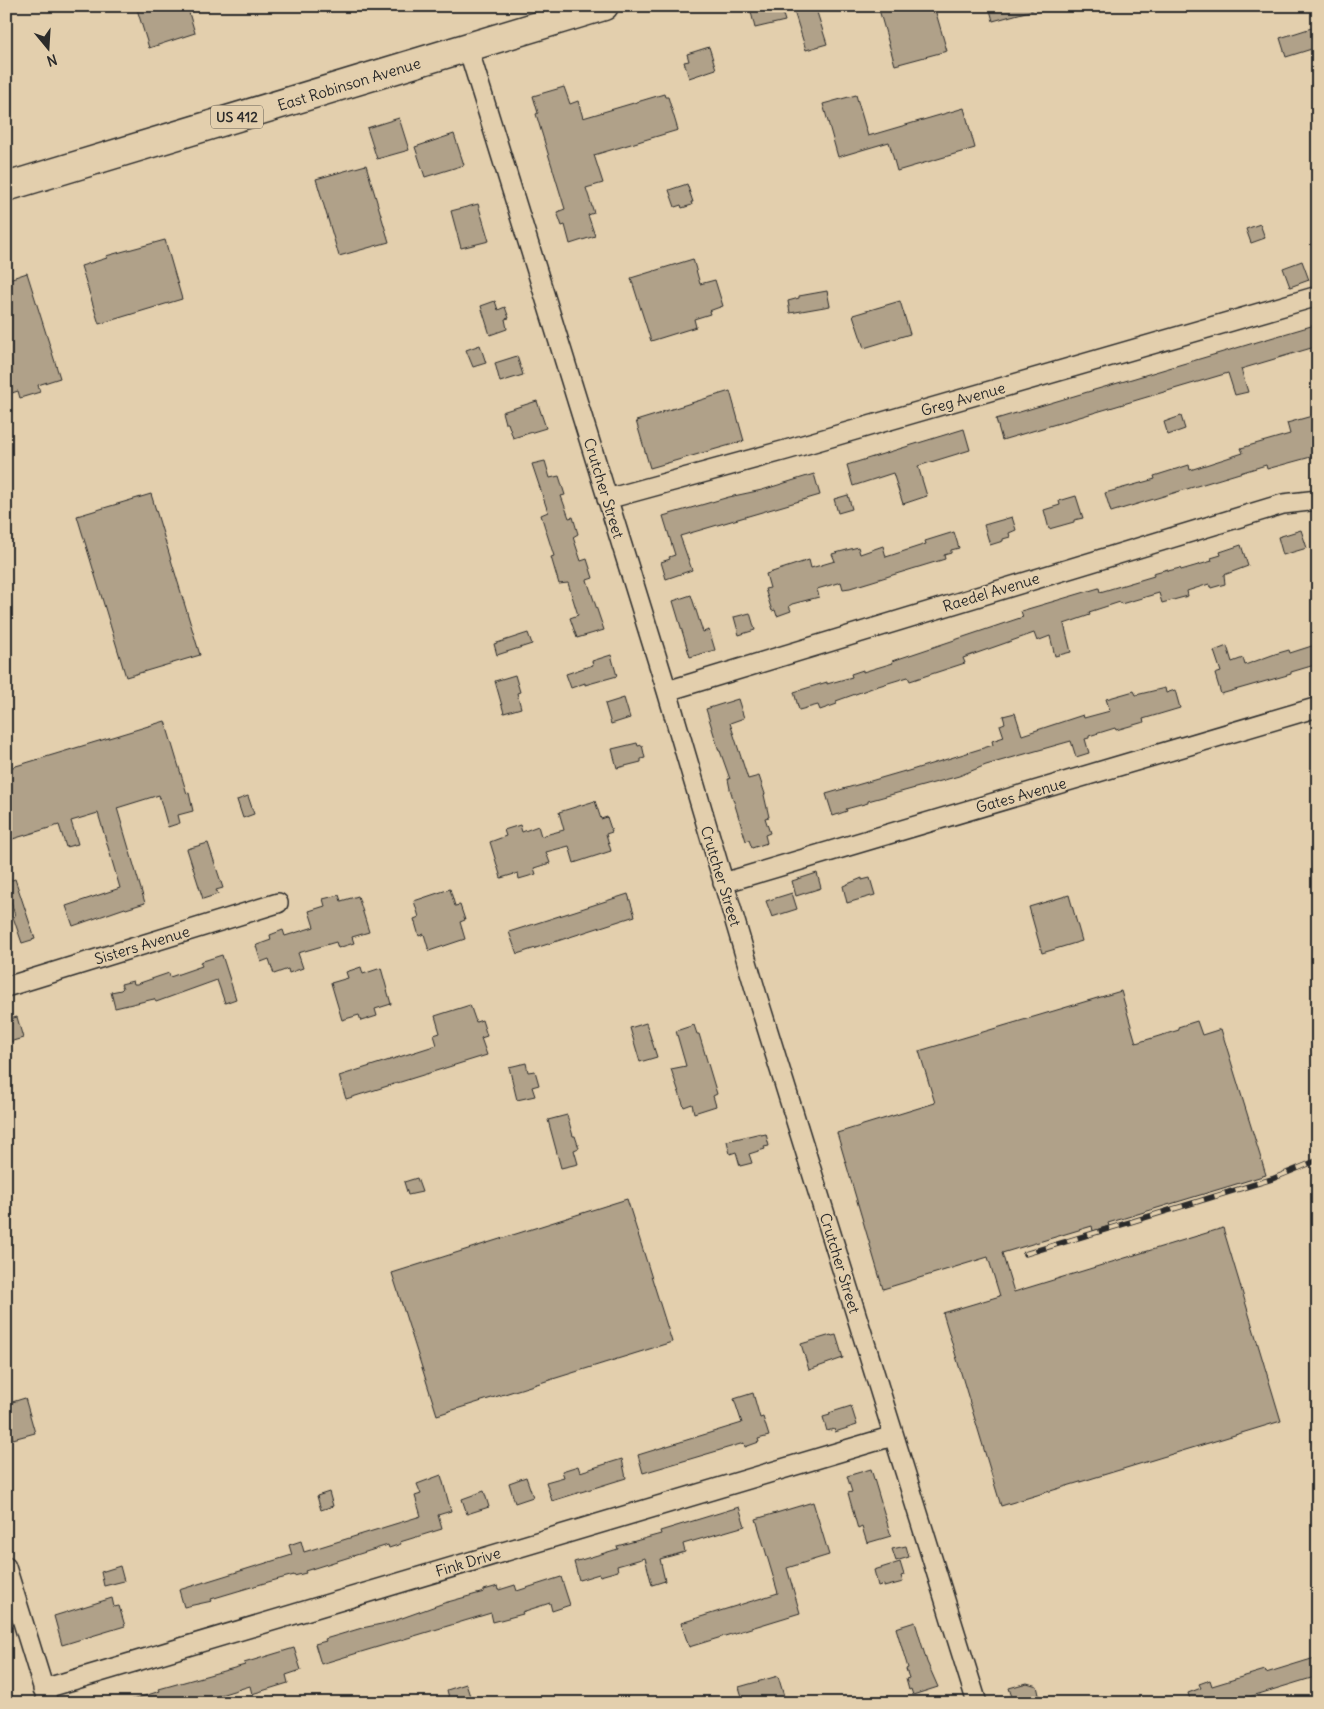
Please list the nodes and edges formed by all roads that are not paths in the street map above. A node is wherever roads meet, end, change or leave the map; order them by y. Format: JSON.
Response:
{"nodes":[{"id":1,"x":604,"y":6,"type":"edge"},
{"id":2,"x":468,"y":48,"type":"junction"},
{"id":3,"x":6,"y":186,"type":"edge"},
{"id":4,"x":1318,"y":296,"type":"edge"},
{"id":5,"x":607,"y":499,"type":"junction"},
{"id":6,"x":1318,"y":500,"type":"edge"},
{"id":7,"x":666,"y":691,"type":"junction"},
{"id":8,"x":1318,"y":707,"type":"edge"},
{"id":9,"x":723,"y":883,"type":"junction"},
{"id":10,"x":278,"y":903,"type":"dead end"},
{"id":11,"x":6,"y":987,"type":"edge"},
{"id":12,"x":894,"y":1436,"type":"junction"},
{"id":13,"x":6,"y":1567,"type":"edge"},
{"id":14,"x":45,"y":1696,"type":"edge"},
{"id":15,"x":976,"y":1703,"type":"edge"}],
"edges":[{"from":1,"to":2,"type":"highway","name":"East Robinson Avenue","number":"US 412"},
{"from":2,"to":3,"type":"highway","name":"East Robinson Avenue","number":"US 412"},
{"from":2,"to":5,"type":"street","name":"Crutcher Street"},
{"from":4,"to":5,"type":"street","name":"Greg Avenue"},
{"from":5,"to":7,"type":"street","name":"Crutcher Street"},
{"from":6,"to":7,"type":"street","name":"Raedel Avenue"},
{"from":7,"to":9,"type":"street","name":"Crutcher Street"},
{"from":8,"to":9,"type":"street","name":"Gates Avenue"},
{"from":9,"to":12,"type":"street","name":"Crutcher Street"},
{"from":10,"to":11,"type":"street","name":"Sisters Avenue"},
{"from":12,"to":14,"type":"street","name":"Fink Drive"},
{"from":12,"to":15,"type":"street","name":"Crutcher Street"},
{"from":13,"to":14,"type":"street"}]}
